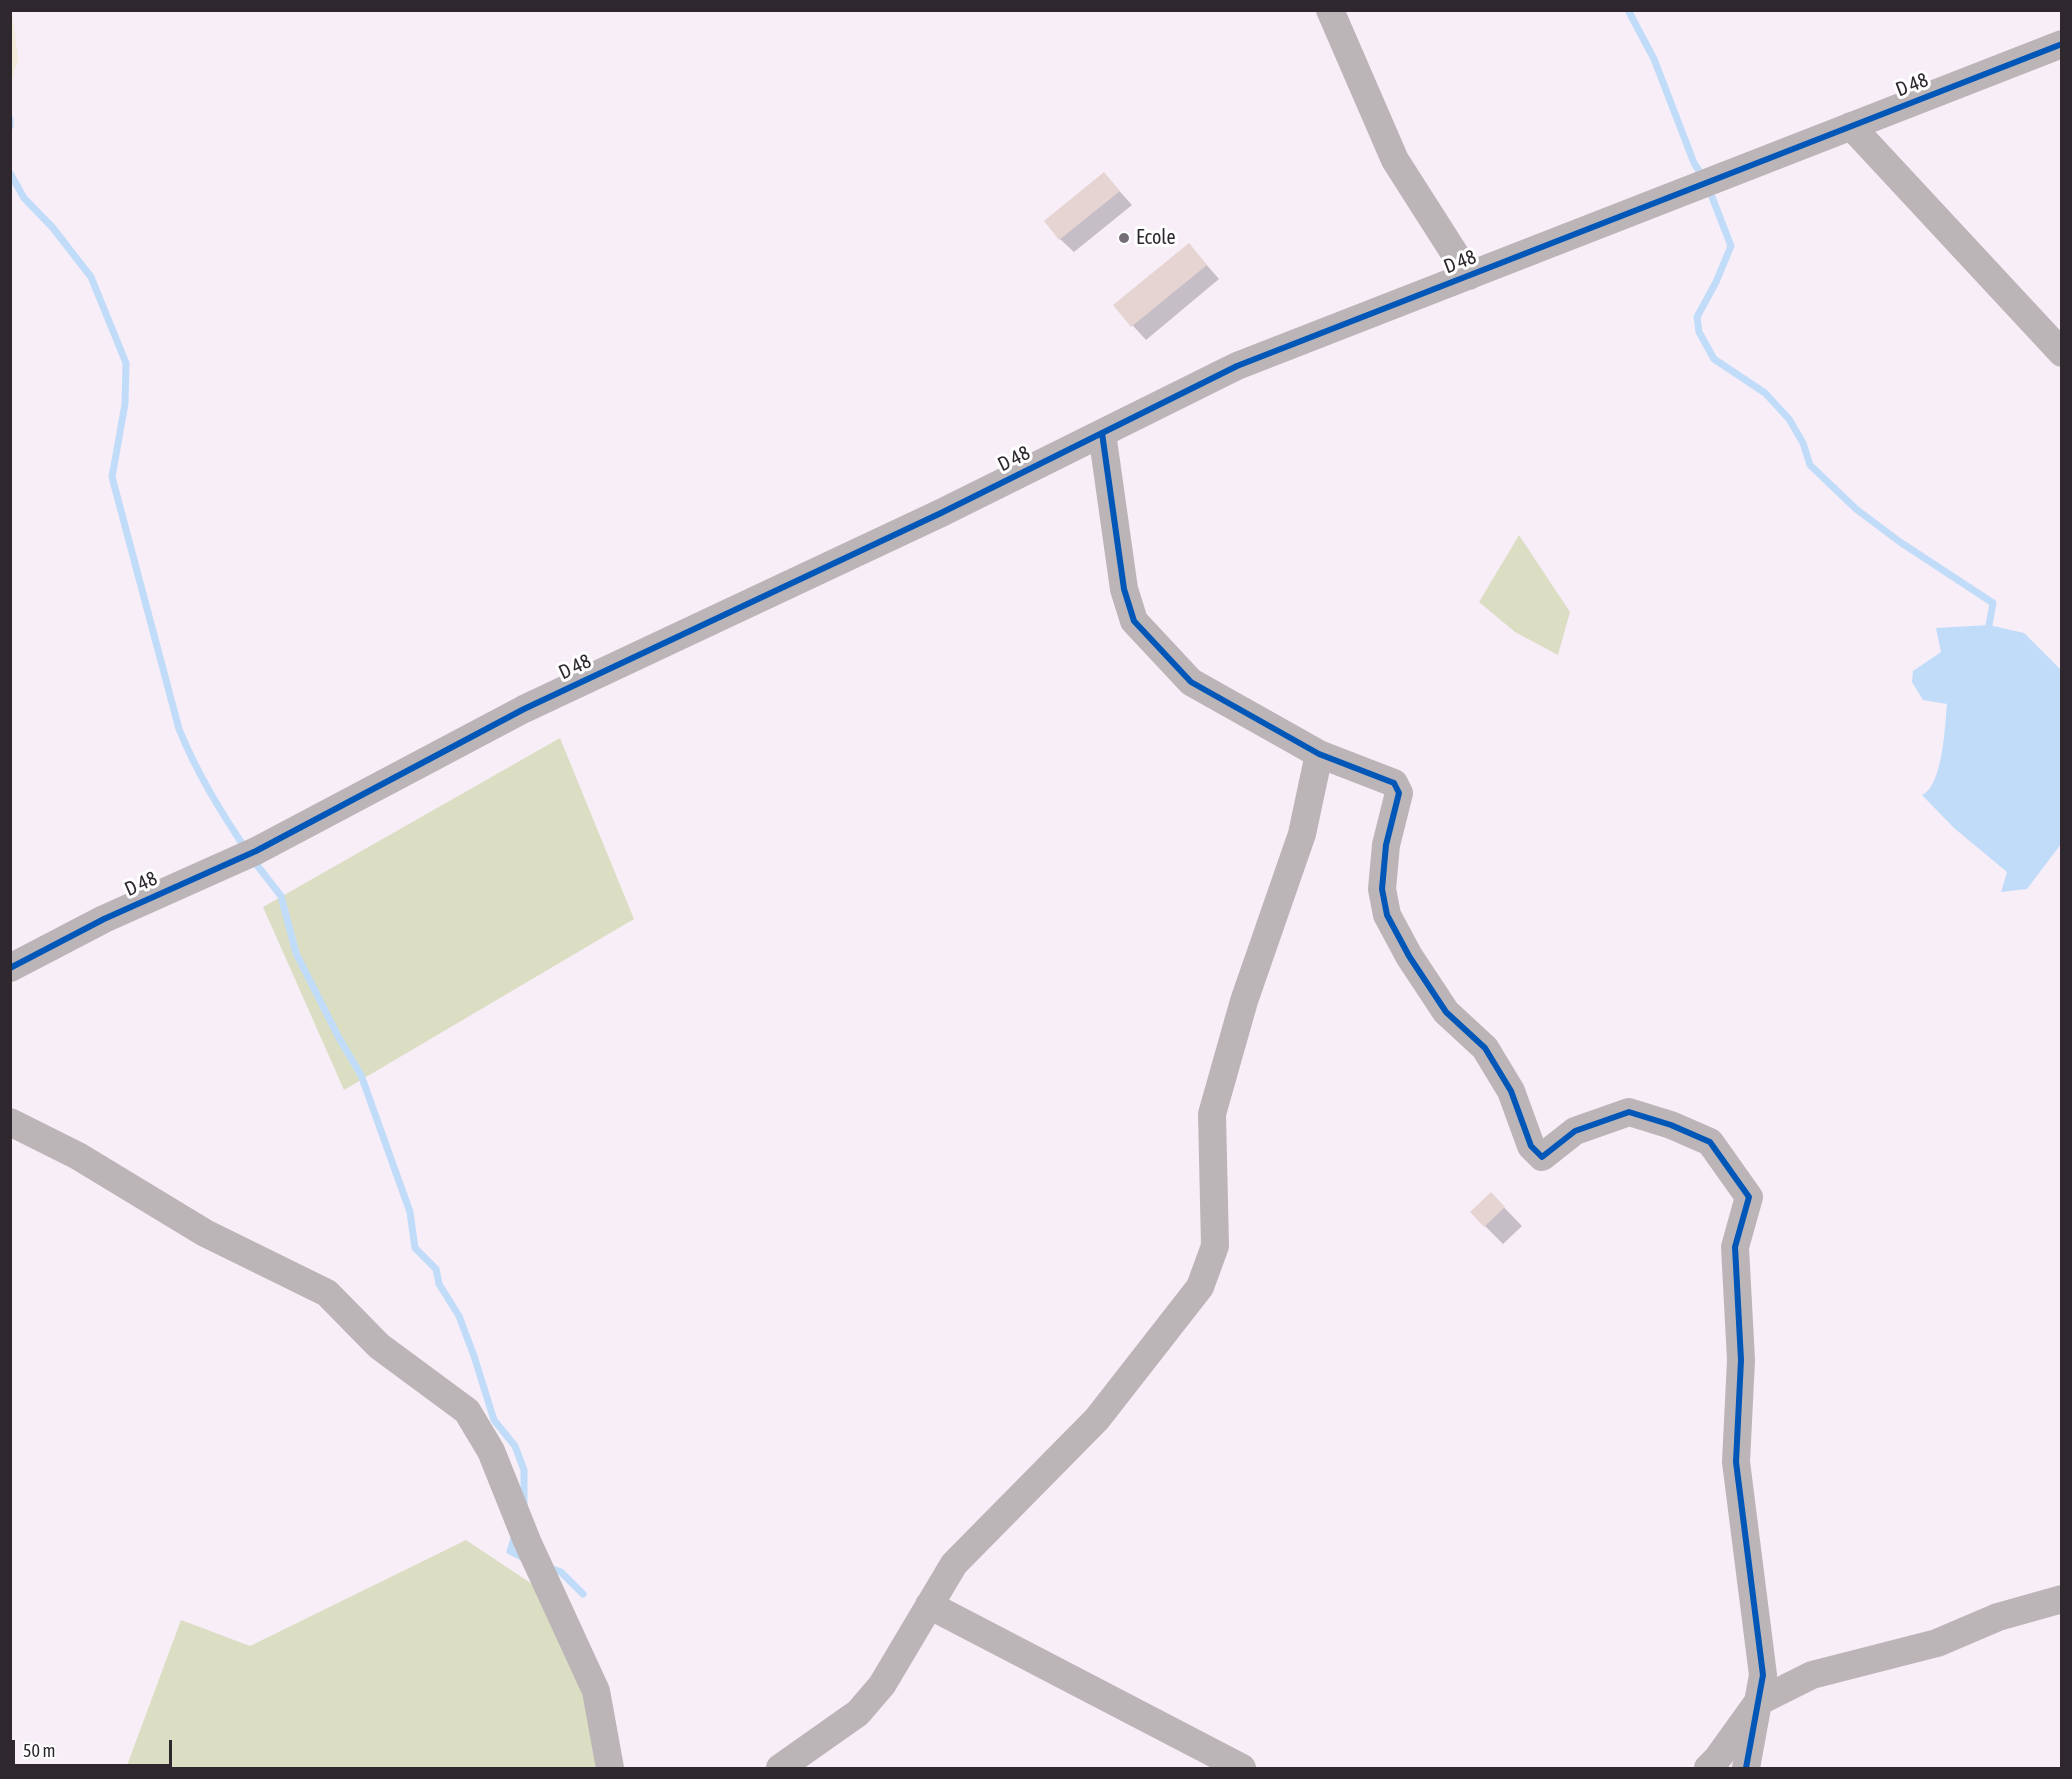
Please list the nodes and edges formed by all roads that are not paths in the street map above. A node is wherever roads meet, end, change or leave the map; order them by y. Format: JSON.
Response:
{"nodes":[{"id":1,"x":1329,"y":10,"type":"edge"},
{"id":2,"x":2061,"y":44,"type":"edge"},
{"id":3,"x":1851,"y":126,"type":"junction"},
{"id":4,"x":1469,"y":276,"type":"junction"},
{"id":5,"x":2061,"y":353,"type":"edge"},
{"id":6,"x":1102,"y":433,"type":"junction"},
{"id":7,"x":1319,"y":754,"type":"junction"},
{"id":8,"x":10,"y":968,"type":"edge"},
{"id":9,"x":10,"y":1122,"type":"edge"},
{"id":10,"x":2061,"y":1599,"type":"edge"},
{"id":11,"x":929,"y":1605,"type":"junction"},
{"id":12,"x":1758,"y":1702,"type":"junction"},
{"id":13,"x":610,"y":1768,"type":"edge"},
{"id":14,"x":780,"y":1768,"type":"edge"},
{"id":15,"x":1242,"y":1768,"type":"edge"},
{"id":16,"x":1707,"y":1768,"type":"edge"},
{"id":17,"x":1746,"y":1768,"type":"edge"}],
"edges":[{"from":1,"to":4,"type":"street"},
{"from":2,"to":3,"type":"street","name":"D 48"},
{"from":3,"to":4,"type":"street","name":"D 48"},
{"from":3,"to":5,"type":"street"},
{"from":4,"to":6,"type":"street","name":"D 48"},
{"from":6,"to":7,"type":"street"},
{"from":6,"to":8,"type":"street","name":"D 48"},
{"from":7,"to":11,"type":"street"},
{"from":7,"to":12,"type":"street"},
{"from":9,"to":13,"type":"street"},
{"from":10,"to":12,"type":"street"},
{"from":11,"to":14,"type":"street"},
{"from":11,"to":15,"type":"street"},
{"from":12,"to":16,"type":"street"},
{"from":12,"to":17,"type":"street"}]}
